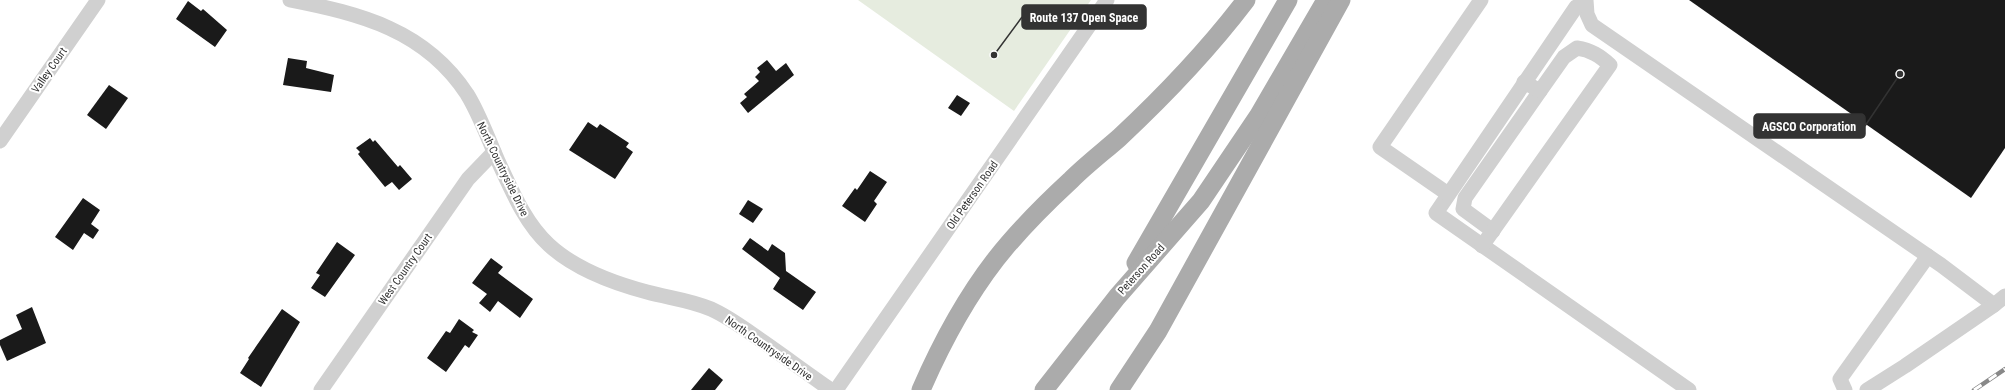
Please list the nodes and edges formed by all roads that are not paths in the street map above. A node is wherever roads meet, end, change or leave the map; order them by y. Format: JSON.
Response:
{"nodes":[{"id":1,"x":98,"y":0,"type":"edge"},
{"id":2,"x":290,"y":0,"type":"edge"},
{"id":3,"x":1107,"y":0,"type":"edge"},
{"id":4,"x":1246,"y":0,"type":"edge"},
{"id":5,"x":1288,"y":0,"type":"edge"},
{"id":6,"x":1326,"y":0,"type":"edge"},
{"id":7,"x":1340,"y":0,"type":"edge"},
{"id":8,"x":1481,"y":0,"type":"edge"},
{"id":9,"x":1578,"y":5,"type":"edge"},
{"id":10,"x":1524,"y":82,"type":"junction"},
{"id":11,"x":1540,"y":91,"type":"junction"},
{"id":12,"x":0,"y":141,"type":"edge"},
{"id":13,"x":494,"y":152,"type":"junction"},
{"id":14,"x":1448,"y":194,"type":"junction"},
{"id":15,"x":1493,"y":231,"type":"junction"},
{"id":16,"x":1482,"y":246,"type":"junction"},
{"id":17,"x":1928,"y":256,"type":"junction"},
{"id":18,"x":1117,"y":297,"type":"junction"},
{"id":19,"x":2000,"y":300,"type":"edge"},
{"id":20,"x":321,"y":390,"type":"edge"},
{"id":21,"x":831,"y":390,"type":"edge"},
{"id":22,"x":836,"y":390,"type":"edge"},
{"id":23,"x":921,"y":390,"type":"edge"},
{"id":24,"x":1044,"y":390,"type":"edge"},
{"id":25,"x":1119,"y":390,"type":"edge"},
{"id":26,"x":1689,"y":390,"type":"edge"},
{"id":27,"x":1845,"y":390,"type":"edge"},
{"id":28,"x":1867,"y":390,"type":"edge"}],
"edges":[{"from":1,"to":12,"type":"street","name":"Valley Court"},
{"from":2,"to":13,"type":"street","name":"North Countryside Drive"},
{"from":3,"to":22,"type":"street","name":"Old Peterson Road"},
{"from":4,"to":23,"type":"main road"},
{"from":5,"to":18,"type":"main road","name":"Peterson Road"},
{"from":6,"to":18,"type":"main road","name":"Peterson Road"},
{"from":7,"to":25,"type":"main road"},
{"from":8,"to":14,"type":"street"},
{"from":9,"to":10,"type":"street"},
{"from":9,"to":17,"type":"street"},
{"from":10,"to":11,"type":"street"},
{"from":10,"to":14,"type":"street"},
{"from":11,"to":15,"type":"street"},
{"from":11,"to":15,"type":"street"},
{"from":13,"to":20,"type":"street","name":"West Country Court"},
{"from":13,"to":21,"type":"street","name":"North Countryside Drive"},
{"from":14,"to":16,"type":"street"},
{"from":15,"to":16,"type":"street"},
{"from":16,"to":26,"type":"street"},
{"from":17,"to":19,"type":"street"},
{"from":17,"to":27,"type":"street"},
{"from":18,"to":24,"type":"main road"},
{"from":19,"to":28,"type":"street"}]}
